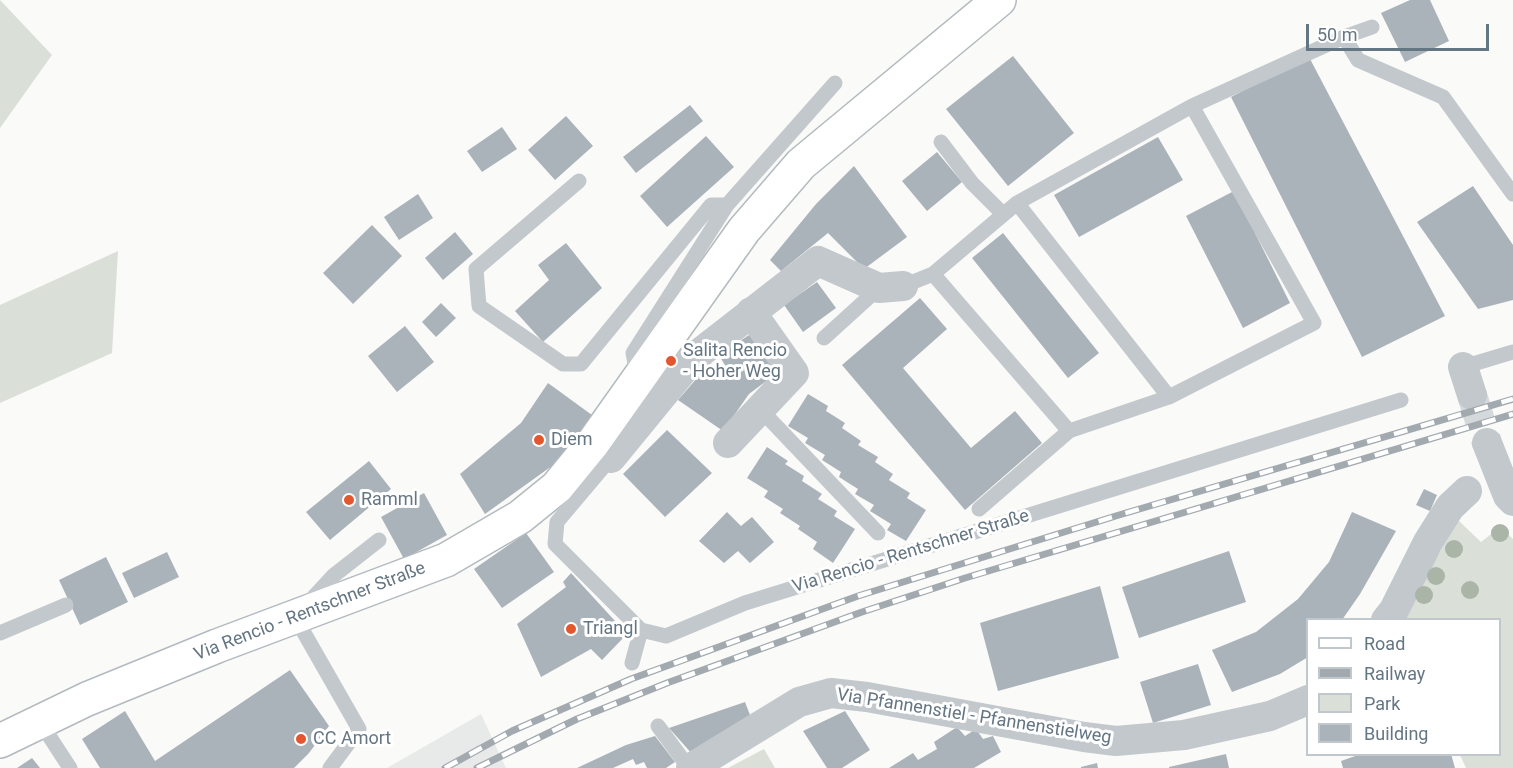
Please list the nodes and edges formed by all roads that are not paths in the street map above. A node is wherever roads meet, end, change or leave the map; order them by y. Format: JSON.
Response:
{"nodes":[{"id":1,"x":999,"y":0,"type":"edge"},
{"id":2,"x":1372,"y":27,"type":"dead end"},
{"id":3,"x":1344,"y":37,"type":"junction"},
{"id":4,"x":834,"y":83,"type":"dead end"},
{"id":5,"x":1192,"y":106,"type":"junction"},
{"id":6,"x":941,"y":142,"type":"dead end"},
{"id":7,"x":579,"y":181,"type":"dead end"},
{"id":8,"x":1513,"y":194,"type":"edge"},
{"id":9,"x":1017,"y":202,"type":"junction"},
{"id":10,"x":727,"y":205,"type":"junction"},
{"id":11,"x":1003,"y":214,"type":"junction"},
{"id":12,"x":933,"y":274,"type":"junction"},
{"id":13,"x":891,"y":287,"type":"junction"},
{"id":14,"x":751,"y":312,"type":"junction"},
{"id":15,"x":824,"y":338,"type":"dead end"},
{"id":16,"x":1513,"y":352,"type":"edge"},
{"id":17,"x":638,"y":381,"type":"junction"},
{"id":18,"x":1467,"y":381,"type":"dead end"},
{"id":19,"x":1169,"y":397,"type":"junction"},
{"id":20,"x":1401,"y":400,"type":"dead end"},
{"id":21,"x":760,"y":409,"type":"junction"},
{"id":22,"x":1070,"y":431,"type":"junction"},
{"id":23,"x":728,"y":443,"type":"dead end"},
{"id":24,"x":1486,"y":443,"type":"tunnel mouth"},
{"id":25,"x":602,"y":451,"type":"junction"},
{"id":26,"x":1467,"y":491,"type":"dead end"},
{"id":27,"x":1513,"y":501,"type":"edge"},
{"id":28,"x":979,"y":509,"type":"dead end"},
{"id":29,"x":878,"y":533,"type":"dead end"},
{"id":30,"x":379,"y":540,"type":"dead end"},
{"id":31,"x":66,"y":605,"type":"dead end"},
{"id":32,"x":295,"y":617,"type":"junction"},
{"id":33,"x":1388,"y":618,"type":"edge"},
{"id":34,"x":641,"y":630,"type":"junction"},
{"id":35,"x":0,"y":633,"type":"edge"},
{"id":36,"x":632,"y":663,"type":"dead end"},
{"id":37,"x":1306,"y":701,"type":"edge"},
{"id":38,"x":40,"y":722,"type":"junction"},
{"id":39,"x":658,"y":726,"type":"dead end"},
{"id":40,"x":0,"y":741,"type":"edge"},
{"id":41,"x":70,"y":768,"type":"edge"},
{"id":42,"x":330,"y":768,"type":"edge"},
{"id":43,"x":690,"y":768,"type":"edge"}],
"edges":[{"from":1,"to":17,"type":"street","name":"Via Rencio - Rentschner Straße"},
{"from":2,"to":3,"type":"lane"},
{"from":3,"to":5,"type":"lane"},
{"from":3,"to":8,"type":"lane"},
{"from":4,"to":10,"type":"lane"},
{"from":5,"to":9,"type":"lane"},
{"from":5,"to":19,"type":"lane"},
{"from":6,"to":11,"type":"lane"},
{"from":7,"to":10,"type":"lane"},
{"from":9,"to":11,"type":"lane"},
{"from":9,"to":19,"type":"lane"},
{"from":10,"to":17,"type":"lane"},
{"from":11,"to":12,"type":"lane"},
{"from":12,"to":13,"type":"lane"},
{"from":12,"to":22,"type":"lane"},
{"from":13,"to":14,"type":"street","name":"Via Rencio - Rentschner Straße"},
{"from":13,"to":15,"type":"lane"},
{"from":14,"to":21,"type":"street"},
{"from":14,"to":25,"type":"street","name":"Via Rencio - Rentschner Straße"},
{"from":16,"to":18,"type":"lane"},
{"from":17,"to":25,"type":"street","name":"Via Rencio - Rentschner Straße"},
{"from":19,"to":22,"type":"lane"},
{"from":20,"to":34,"type":"lane","name":"Via Rencio - Rentschner Straße"},
{"from":21,"to":23,"type":"street"},
{"from":21,"to":29,"type":"lane","name":"Via Rencio - Rentschner Straße"},
{"from":22,"to":28,"type":"lane"},
{"from":24,"to":27,"type":"street"},
{"from":25,"to":32,"type":"street","name":"Via Rencio - Rentschner Straße"},
{"from":25,"to":34,"type":"lane","name":"Via Rencio - Rentschner Straße"},
{"from":26,"to":33,"type":"street"},
{"from":30,"to":32,"type":"lane"},
{"from":31,"to":35,"type":"lane"},
{"from":32,"to":38,"type":"street","name":"Via Rencio - Rentschner Straße"},
{"from":32,"to":42,"type":"lane"},
{"from":34,"to":36,"type":"lane"},
{"from":37,"to":43,"type":"street","name":"Via Pfannenstiel - Pfannenstielweg"},
{"from":38,"to":40,"type":"street","name":"Via Rencio - Rentschner Straße"},
{"from":38,"to":41,"type":"lane"},
{"from":39,"to":43,"type":"lane"}]}
